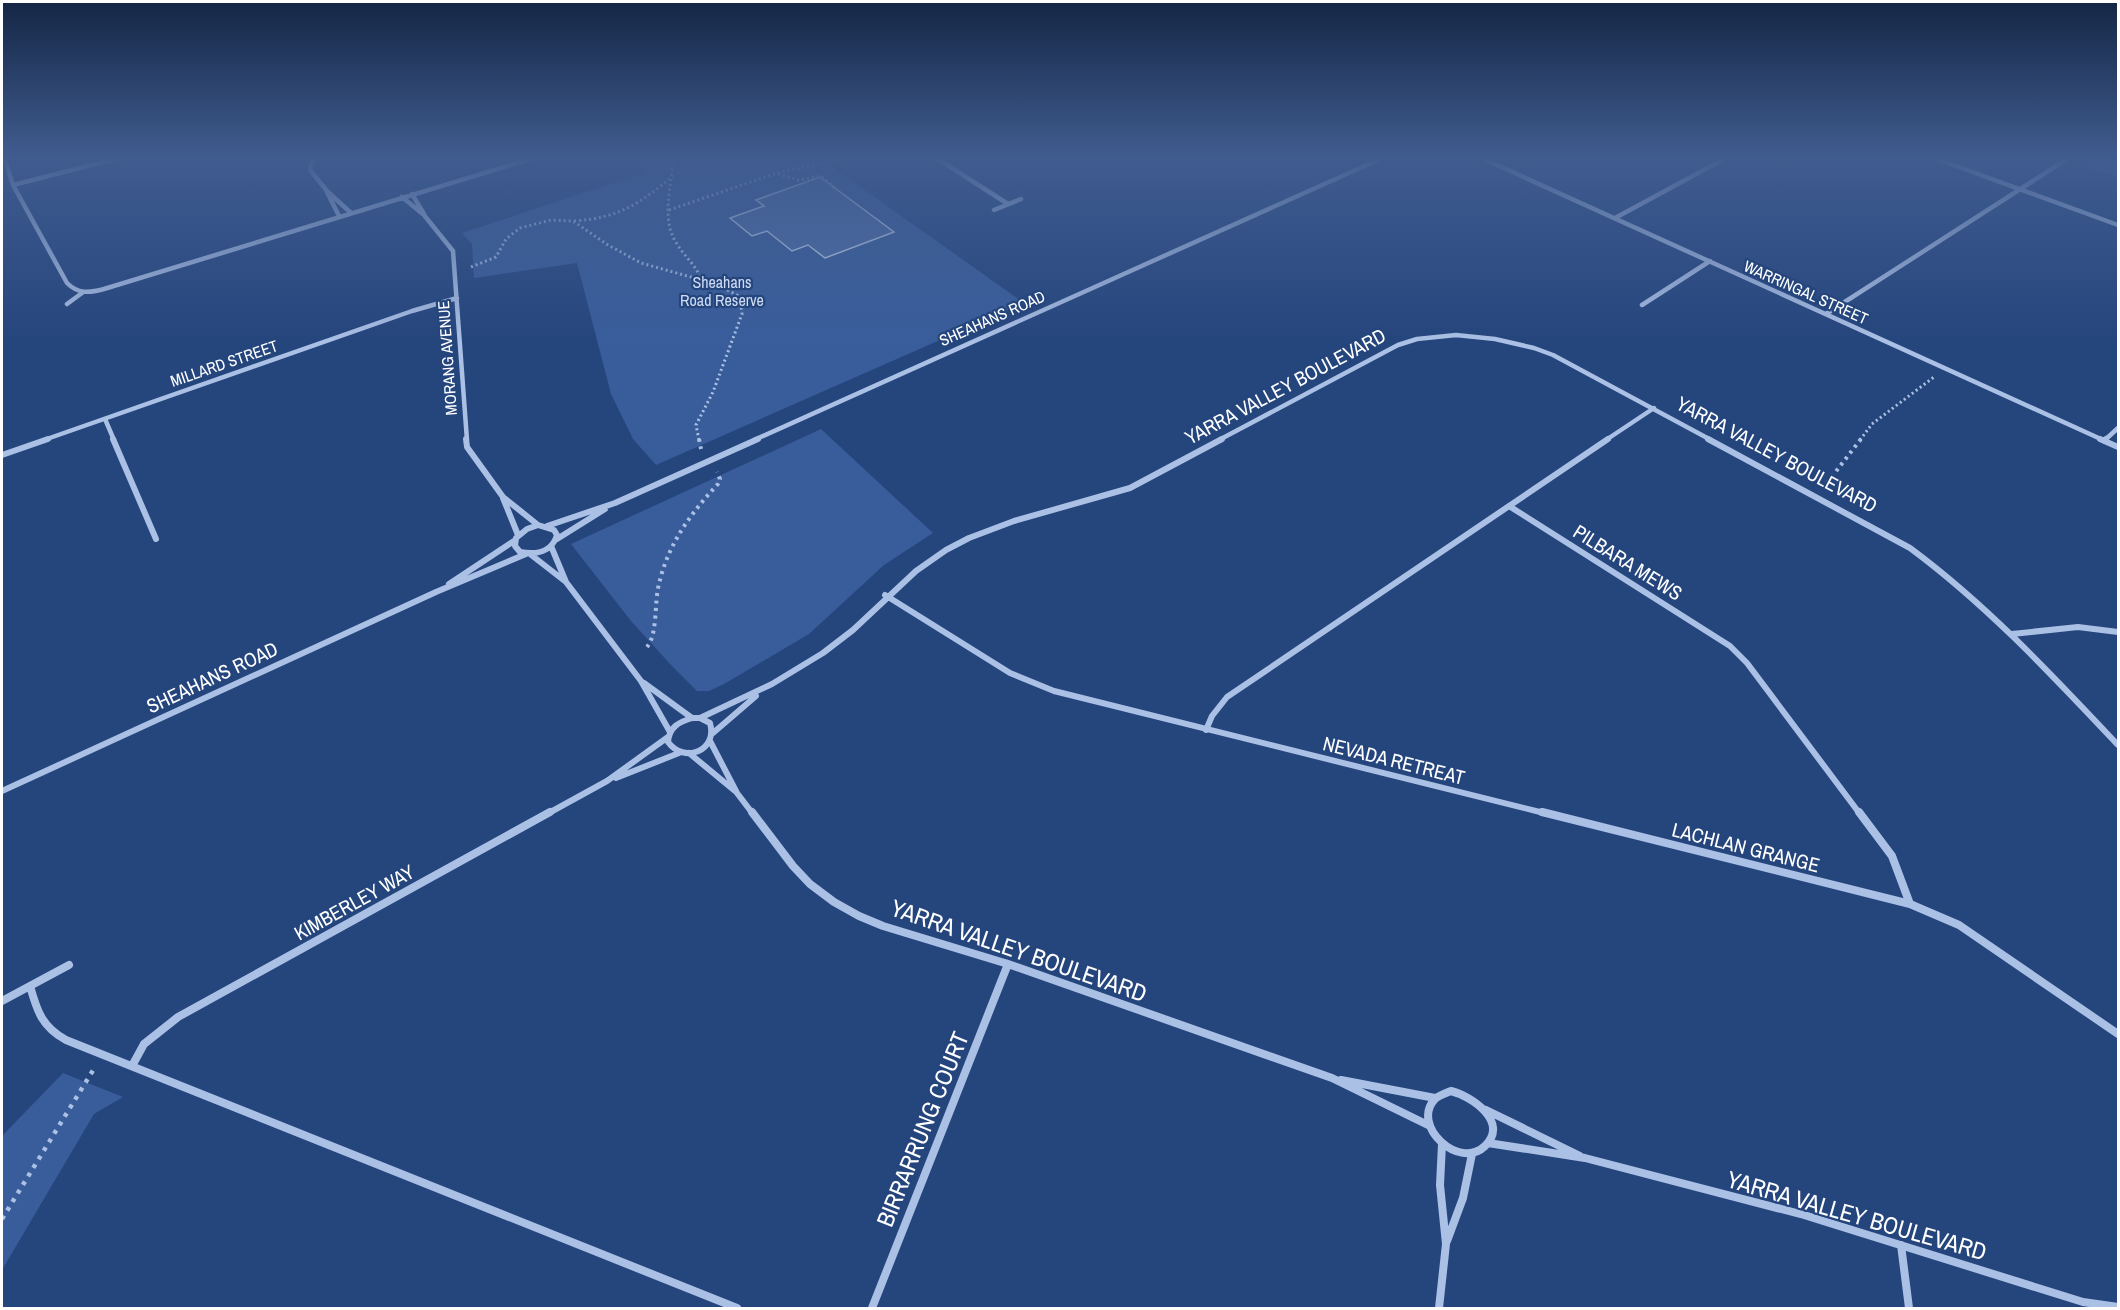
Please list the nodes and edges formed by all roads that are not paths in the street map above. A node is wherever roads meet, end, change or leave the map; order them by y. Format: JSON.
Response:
{"nodes":[{"id":1,"x":32,"y":220,"type":"edge"},
{"id":2,"x":326,"y":220,"type":"edge"},
{"id":3,"x":428,"y":220,"type":"edge"},
{"id":4,"x":1244,"y":220,"type":"edge"},
{"id":5,"x":1620,"y":220,"type":"edge"},
{"id":6,"x":1972,"y":220,"type":"edge"},
{"id":7,"x":1710,"y":261,"type":"junction"},
{"id":8,"x":82,"y":293,"type":"junction"},
{"id":9,"x":457,"y":298,"type":"junction"},
{"id":10,"x":67,"y":304,"type":"dead end"},
{"id":11,"x":1642,"y":305,"type":"dead end"},
{"id":12,"x":1826,"y":314,"type":"junction"},
{"id":13,"x":1654,"y":408,"type":"junction"},
{"id":14,"x":105,"y":419,"type":"junction"},
{"id":15,"x":2118,"y":428,"type":"edge"},
{"id":16,"x":2104,"y":441,"type":"junction"},
{"id":17,"x":2118,"y":447,"type":"edge"},
{"id":18,"x":2,"y":455,"type":"edge"},
{"id":19,"x":502,"y":497,"type":"junction"},
{"id":20,"x":615,"y":502,"type":"junction"},
{"id":21,"x":1509,"y":506,"type":"junction"},
{"id":22,"x":538,"y":525,"type":"junction"},
{"id":23,"x":547,"y":526,"type":"junction"},
{"id":24,"x":516,"y":538,"type":"junction"},
{"id":25,"x":156,"y":539,"type":"dead end"},
{"id":26,"x":557,"y":539,"type":"junction"},
{"id":27,"x":551,"y":546,"type":"junction"},
{"id":28,"x":528,"y":554,"type":"junction"},
{"id":29,"x":566,"y":582,"type":"junction"},
{"id":30,"x":436,"y":592,"type":"junction"},
{"id":31,"x":885,"y":595,"type":"junction"},
{"id":32,"x":2118,"y":632,"type":"edge"},
{"id":33,"x":2012,"y":634,"type":"junction"},
{"id":34,"x":641,"y":681,"type":"junction"},
{"id":35,"x":763,"y":689,"type":"junction"},
{"id":36,"x":692,"y":718,"type":"junction"},
{"id":37,"x":700,"y":718,"type":"junction"},
{"id":38,"x":1206,"y":730,"type":"junction"},
{"id":39,"x":713,"y":733,"type":"junction"},
{"id":40,"x":668,"y":734,"type":"junction"},
{"id":41,"x":710,"y":741,"type":"junction"},
{"id":42,"x":2118,"y":745,"type":"edge"},
{"id":43,"x":680,"y":753,"type":"junction"},
{"id":44,"x":689,"y":753,"type":"junction"},
{"id":45,"x":607,"y":781,"type":"junction"},
{"id":46,"x":2,"y":791,"type":"edge"},
{"id":47,"x":737,"y":793,"type":"junction"},
{"id":48,"x":1575,"y":822,"type":"joint"},
{"id":49,"x":1910,"y":904,"type":"junction"},
{"id":50,"x":1008,"y":964,"type":"junction"},
{"id":51,"x":69,"y":965,"type":"dead end"},
{"id":52,"x":30,"y":986,"type":"junction"},
{"id":53,"x":2,"y":1001,"type":"edge"},
{"id":54,"x":2118,"y":1034,"type":"edge"},
{"id":55,"x":132,"y":1066,"type":"junction"},
{"id":56,"x":1332,"y":1078,"type":"junction"},
{"id":57,"x":1435,"y":1098,"type":"junction"},
{"id":58,"x":1485,"y":1110,"type":"junction"},
{"id":59,"x":1430,"y":1126,"type":"junction"},
{"id":60,"x":1488,"y":1143,"type":"junction"},
{"id":61,"x":1442,"y":1144,"type":"junction"},
{"id":62,"x":1472,"y":1154,"type":"junction"},
{"id":63,"x":1586,"y":1158,"type":"junction"},
{"id":64,"x":1446,"y":1244,"type":"junction"},
{"id":65,"x":1901,"y":1245,"type":"junction"},
{"id":66,"x":2118,"y":1307,"type":"edge"},
{"id":67,"x":737,"y":1308,"type":"edge"},
{"id":68,"x":872,"y":1308,"type":"edge"},
{"id":69,"x":1439,"y":1308,"type":"edge"},
{"id":70,"x":1909,"y":1308,"type":"edge"}],
"edges":[{"from":1,"to":8,"type":"street"},
{"from":2,"to":8,"type":"street"},
{"from":3,"to":9,"type":"street","name":"MORANG AVENUE"},
{"from":4,"to":20,"type":"street","name":"SHEAHANS ROAD"},
{"from":5,"to":7,"type":"street","name":"WARRINGAL STREET"},
{"from":6,"to":12,"type":"street"},
{"from":7,"to":11,"type":"street"},
{"from":7,"to":12,"type":"street","name":"WARRINGAL STREET"},
{"from":8,"to":10,"type":"street"},
{"from":9,"to":14,"type":"street","name":"MILLARD STREET"},
{"from":9,"to":19,"type":"street","name":"MORANG AVENUE"},
{"from":12,"to":16,"type":"street","name":"WARRINGAL STREET"},
{"from":13,"to":21,"type":"street"},
{"from":13,"to":31,"type":"street","name":"YARRA VALLEY BOULEVARD"},
{"from":13,"to":33,"type":"street","name":"YARRA VALLEY BOULEVARD"},
{"from":14,"to":18,"type":"street","name":"MILLARD STREET"},
{"from":14,"to":25,"type":"street"},
{"from":15,"to":16,"type":"street"},
{"from":16,"to":17,"type":"street","name":"WARRINGAL STREET"},
{"from":19,"to":22,"type":"street","name":"MORANG AVENUE"},
{"from":19,"to":24,"type":"street","name":"MORANG AVENUE"},
{"from":20,"to":23,"type":"street","name":"SHEAHANS ROAD"},
{"from":20,"to":26,"type":"street","name":"SHEAHANS ROAD"},
{"from":21,"to":38,"type":"street"},
{"from":21,"to":49,"type":"street","name":"PILBARA MEWS"},
{"from":22,"to":23,"type":"street"},
{"from":22,"to":24,"type":"street"},
{"from":23,"to":26,"type":"street"},
{"from":24,"to":28,"type":"street"},
{"from":24,"to":30,"type":"street","name":"SHEAHANS ROAD"},
{"from":26,"to":27,"type":"street"},
{"from":27,"to":28,"type":"street"},
{"from":27,"to":29,"type":"street"},
{"from":28,"to":29,"type":"street"},
{"from":28,"to":30,"type":"street","name":"SHEAHANS ROAD"},
{"from":29,"to":34,"type":"street"},
{"from":30,"to":46,"type":"street","name":"SHEAHANS ROAD"},
{"from":31,"to":35,"type":"street","name":"YARRA VALLEY BOULEVARD"},
{"from":31,"to":38,"type":"street","name":"NEVADA RETREAT"},
{"from":32,"to":33,"type":"street"},
{"from":33,"to":42,"type":"street","name":"YARRA VALLEY BOULEVARD"},
{"from":34,"to":36,"type":"street"},
{"from":34,"to":40,"type":"street"},
{"from":35,"to":37,"type":"street","name":"YARRA VALLEY BOULEVARD"},
{"from":35,"to":39,"type":"street","name":"YARRA VALLEY BOULEVARD"},
{"from":36,"to":37,"type":"street"},
{"from":36,"to":40,"type":"street"},
{"from":37,"to":39,"type":"street"},
{"from":38,"to":48,"type":"street","name":"NEVADA RETREAT"},
{"from":39,"to":41,"type":"street"},
{"from":40,"to":43,"type":"street"},
{"from":40,"to":45,"type":"street","name":"KIMBERLEY WAY"},
{"from":41,"to":44,"type":"street"},
{"from":41,"to":47,"type":"street","name":"YARRA VALLEY BOULEVARD"},
{"from":43,"to":44,"type":"street"},
{"from":43,"to":45,"type":"street","name":"KIMBERLEY WAY"},
{"from":44,"to":47,"type":"street","name":"YARRA VALLEY BOULEVARD"},
{"from":45,"to":55,"type":"street","name":"KIMBERLEY WAY"},
{"from":47,"to":50,"type":"street","name":"YARRA VALLEY BOULEVARD"},
{"from":48,"to":49,"type":"street","name":"LACHLAN GRANGE"},
{"from":49,"to":54,"type":"street","name":"LACHLAN GRANGE"},
{"from":50,"to":56,"type":"street","name":"YARRA VALLEY BOULEVARD"},
{"from":50,"to":68,"type":"street","name":"BIRRARRUNG COURT"},
{"from":51,"to":52,"type":"street"},
{"from":52,"to":53,"type":"street"},
{"from":52,"to":55,"type":"street"},
{"from":55,"to":67,"type":"street"},
{"from":56,"to":57,"type":"street","name":"YARRA VALLEY BOULEVARD"},
{"from":56,"to":59,"type":"street","name":"YARRA VALLEY BOULEVARD"},
{"from":57,"to":58,"type":"street"},
{"from":57,"to":59,"type":"street"},
{"from":58,"to":60,"type":"street"},
{"from":58,"to":63,"type":"street","name":"YARRA VALLEY BOULEVARD"},
{"from":59,"to":61,"type":"street"},
{"from":60,"to":62,"type":"street"},
{"from":60,"to":63,"type":"street","name":"YARRA VALLEY BOULEVARD"},
{"from":61,"to":62,"type":"street"},
{"from":61,"to":64,"type":"street"},
{"from":62,"to":64,"type":"street"},
{"from":63,"to":65,"type":"street","name":"YARRA VALLEY BOULEVARD"},
{"from":64,"to":69,"type":"street"},
{"from":65,"to":66,"type":"street","name":"YARRA VALLEY BOULEVARD"},
{"from":65,"to":70,"type":"street"}]}
